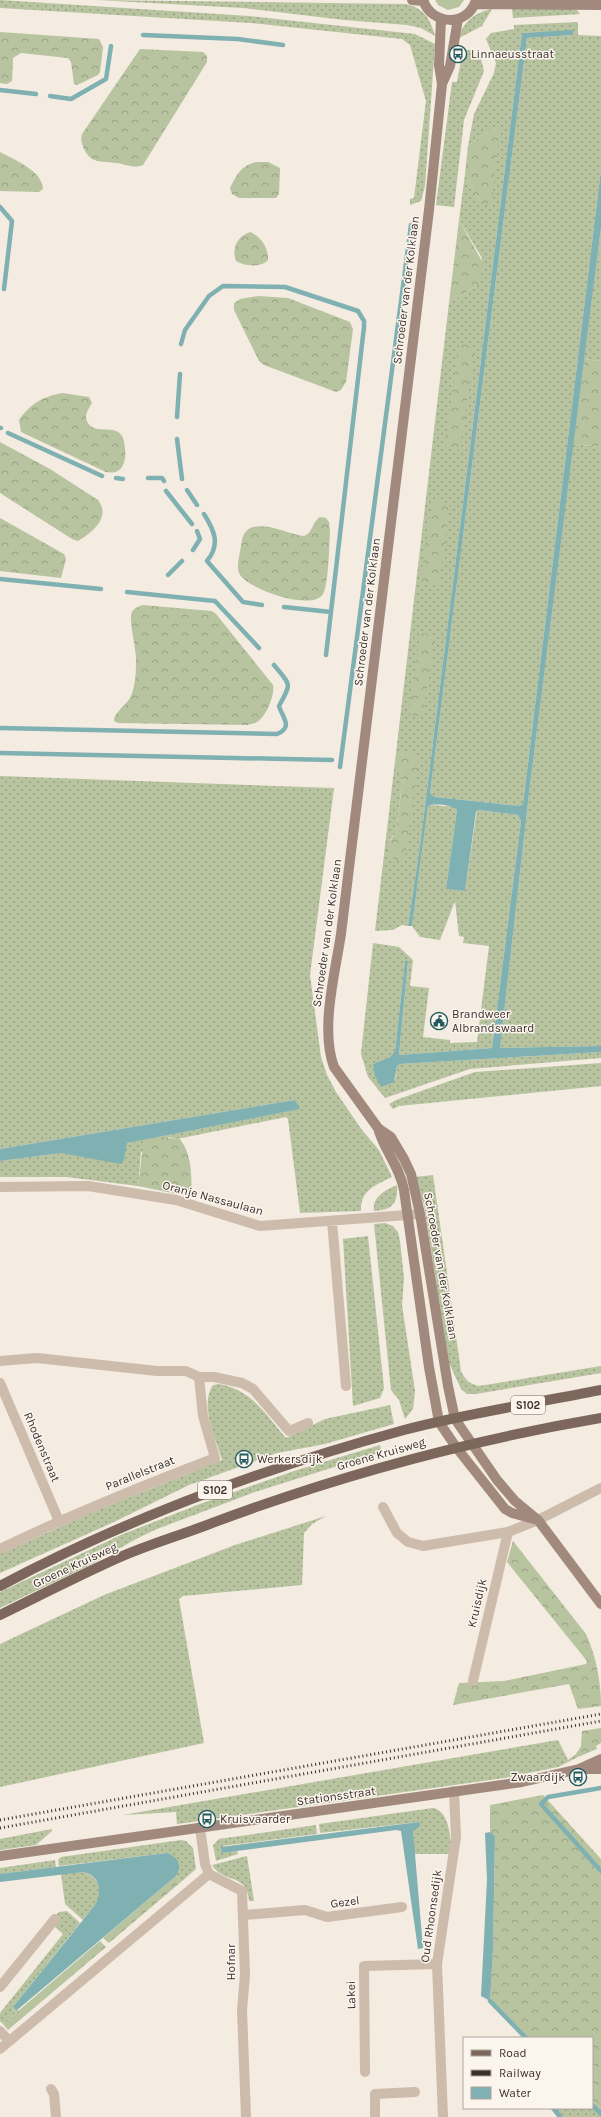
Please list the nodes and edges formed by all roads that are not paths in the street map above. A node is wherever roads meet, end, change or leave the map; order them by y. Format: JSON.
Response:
{"nodes":[{"id":1,"x":412,"y":0,"type":"edge"},
{"id":2,"x":424,"y":1,"type":"edge"},
{"id":3,"x":475,"y":2,"type":"edge"},
{"id":4,"x":601,"y":5,"type":"edge"},
{"id":5,"x":441,"y":19,"type":"junction"},
{"id":6,"x":458,"y":19,"type":"junction"},
{"id":7,"x":442,"y":84,"type":"junction"},
{"id":8,"x":378,"y":1128,"type":"junction"},
{"id":9,"x":0,"y":1187,"type":"edge"},
{"id":10,"x":420,"y":1214,"type":"junction"},
{"id":11,"x":407,"y":1215,"type":"junction"},
{"id":12,"x":332,"y":1221,"type":"junction"},
{"id":13,"x":0,"y":1362,"type":"edge"},
{"id":14,"x":199,"y":1377,"type":"junction"},
{"id":15,"x":0,"y":1384,"type":"edge"},
{"id":16,"x":346,"y":1386,"type":"dead end"},
{"id":17,"x":601,"y":1390,"type":"edge"},
{"id":18,"x":601,"y":1418,"type":"edge"},
{"id":19,"x":455,"y":1419,"type":"junction"},
{"id":20,"x":439,"y":1422,"type":"junction"},
{"id":21,"x":308,"y":1423,"type":"dead end"},
{"id":22,"x":472,"y":1443,"type":"junction"},
{"id":23,"x":456,"y":1447,"type":"junction"},
{"id":24,"x":601,"y":1488,"type":"edge"},
{"id":25,"x":383,"y":1507,"type":"dead end"},
{"id":26,"x":538,"y":1520,"type":"junction"},
{"id":27,"x":59,"y":1521,"type":"junction"},
{"id":28,"x":510,"y":1531,"type":"junction"},
{"id":29,"x":0,"y":1549,"type":"edge"},
{"id":30,"x":0,"y":1586,"type":"edge"},
{"id":31,"x":601,"y":1604,"type":"edge"},
{"id":32,"x":0,"y":1616,"type":"edge"},
{"id":33,"x":473,"y":1681,"type":"dead end"},
{"id":34,"x":601,"y":1759,"type":"edge"},
{"id":35,"x":579,"y":1769,"type":"junction"},
{"id":36,"x":601,"y":1769,"type":"edge"},
{"id":37,"x":454,"y":1791,"type":"junction"},
{"id":38,"x":200,"y":1828,"type":"junction"},
{"id":39,"x":0,"y":1856,"type":"edge"},
{"id":40,"x":209,"y":1874,"type":"junction"},
{"id":41,"x":402,"y":1908,"type":"dead end"},
{"id":42,"x":244,"y":1915,"type":"junction"},
{"id":43,"x":55,"y":1919,"type":"dead end"},
{"id":44,"x":437,"y":1964,"type":"junction"},
{"id":45,"x":0,"y":1987,"type":"edge"},
{"id":46,"x":0,"y":2031,"type":"edge"},
{"id":47,"x":9,"y":2041,"type":"junction"},
{"id":48,"x":0,"y":2049,"type":"edge"},
{"id":49,"x":365,"y":2072,"type":"dead end"},
{"id":50,"x":50,"y":2089,"type":"dead end"},
{"id":51,"x":415,"y":2092,"type":"dead end"},
{"id":52,"x":56,"y":2117,"type":"edge"},
{"id":53,"x":246,"y":2117,"type":"edge"},
{"id":54,"x":375,"y":2117,"type":"edge"},
{"id":55,"x":443,"y":2117,"type":"edge"}],
"edges":[{"from":1,"to":2,"type":"street"},
{"from":2,"to":5,"type":"street"},
{"from":3,"to":4,"type":"street"},
{"from":3,"to":6,"type":"street"},
{"from":5,"to":6,"type":"street"},
{"from":5,"to":7,"type":"street","name":"Schroeder van der Kolklaan"},
{"from":6,"to":7,"type":"street","name":"Schroeder van der Kolklaan"},
{"from":7,"to":8,"type":"street","name":"Schroeder van der Kolklaan"},
{"from":8,"to":10,"type":"street","name":"Schroeder van der Kolklaan"},
{"from":8,"to":11,"type":"street","name":"Schroeder van der Kolklaan"},
{"from":9,"to":12,"type":"street","name":"Oranje Nassaulaan"},
{"from":10,"to":11,"type":"street","name":"Oranje Nassaulaan"},
{"from":10,"to":19,"type":"street","name":"Schroeder van der Kolklaan"},
{"from":11,"to":12,"type":"street","name":"Oranje Nassaulaan"},
{"from":11,"to":20,"type":"street","name":"Schroeder van der Kolklaan"},
{"from":12,"to":16,"type":"street"},
{"from":13,"to":14,"type":"street"},
{"from":14,"to":21,"type":"street"},
{"from":14,"to":27,"type":"street","name":"Parallelstraat"},
{"from":15,"to":27,"type":"street","name":"Rhodenstraat"},
{"from":17,"to":19,"type":"main road","name":"Groene Kruisweg","number":"S102"},
{"from":18,"to":22,"type":"main road","name":"Groene Kruisweg","number":"S102"},
{"from":19,"to":20,"type":"main road","name":"Groene Kruisweg","number":"S102"},
{"from":19,"to":22,"type":"street"},
{"from":20,"to":23,"type":"street"},
{"from":20,"to":30,"type":"main road","name":"Groene Kruisweg","number":"S102"},
{"from":22,"to":23,"type":"main road","name":"Groene Kruisweg","number":"S102"},
{"from":22,"to":26,"type":"street"},
{"from":23,"to":26,"type":"street"},
{"from":23,"to":32,"type":"main road","name":"Groene Kruisweg","number":"S102"},
{"from":24,"to":26,"type":"street"},
{"from":25,"to":28,"type":"street"},
{"from":26,"to":28,"type":"street"},
{"from":26,"to":31,"type":"street"},
{"from":27,"to":29,"type":"street","name":"Parallelstraat"},
{"from":28,"to":33,"type":"street","name":"Kruisdijk"},
{"from":34,"to":35,"type":"street","name":"Stationsstraat"},
{"from":35,"to":36,"type":"street","name":"Stationsstraat"},
{"from":35,"to":37,"type":"street","name":"Stationsstraat"},
{"from":37,"to":38,"type":"street","name":"Stationsstraat"},
{"from":37,"to":44,"type":"street","name":"Oud Rhoonsedijk"},
{"from":38,"to":39,"type":"street","name":"Stationsstraat"},
{"from":38,"to":40,"type":"street"},
{"from":40,"to":42,"type":"street","name":"Hofnar"},
{"from":40,"to":47,"type":"street"},
{"from":41,"to":42,"type":"street","name":"Gezel"},
{"from":42,"to":53,"type":"street","name":"Hofnar"},
{"from":43,"to":45,"type":"street"},
{"from":44,"to":49,"type":"street","name":"Lakei"},
{"from":44,"to":55,"type":"street","name":"Oud Rhoonsedijk"},
{"from":46,"to":47,"type":"street"},
{"from":47,"to":48,"type":"street"},
{"from":50,"to":52,"type":"street"},
{"from":51,"to":54,"type":"street"}]}
